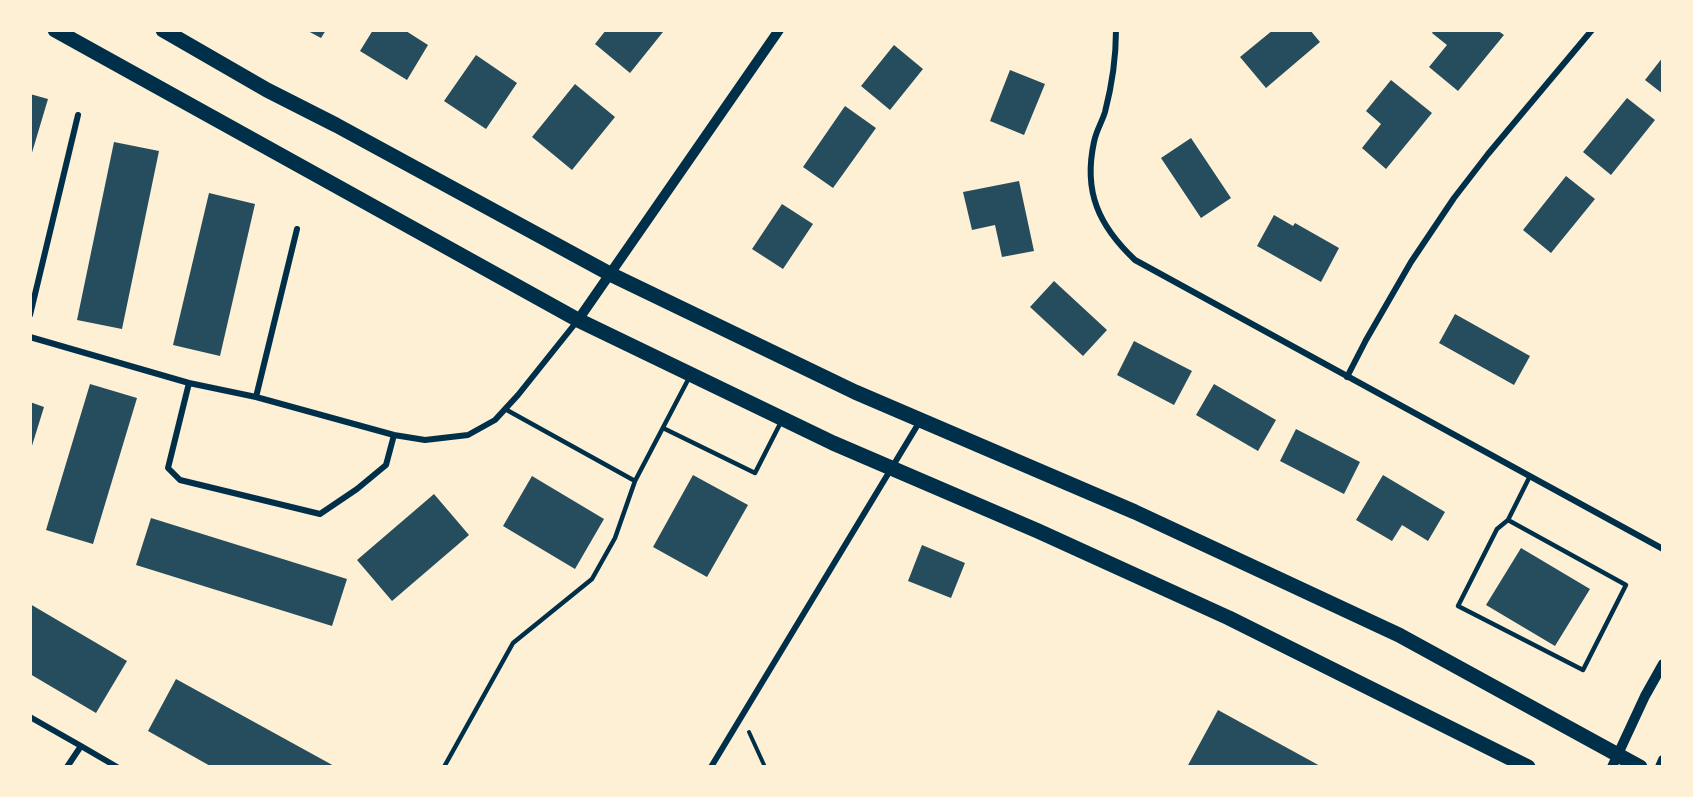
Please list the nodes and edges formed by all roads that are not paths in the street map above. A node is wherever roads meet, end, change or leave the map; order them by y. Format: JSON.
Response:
{"nodes":[{"id":1,"x":55,"y":30,"type":"edge"},
{"id":2,"x":163,"y":30,"type":"edge"},
{"id":3,"x":779,"y":30,"type":"edge"},
{"id":4,"x":1116,"y":30,"type":"edge"},
{"id":5,"x":1592,"y":30,"type":"edge"},
{"id":6,"x":78,"y":115,"type":"dead end"},
{"id":7,"x":297,"y":229,"type":"dead end"},
{"id":8,"x":610,"y":274,"type":"junction"},
{"id":9,"x":30,"y":315,"type":"edge"},
{"id":10,"x":578,"y":320,"type":"junction"},
{"id":11,"x":30,"y":337,"type":"edge"},
{"id":12,"x":691,"y":375,"type":"junction"},
{"id":13,"x":1347,"y":376,"type":"junction"},
{"id":14,"x":189,"y":383,"type":"junction"},
{"id":15,"x":256,"y":397,"type":"junction"},
{"id":16,"x":505,"y":409,"type":"junction"},
{"id":17,"x":783,"y":419,"type":"junction"},
{"id":18,"x":920,"y":420,"type":"junction"},
{"id":19,"x":663,"y":428,"type":"junction"},
{"id":20,"x":394,"y":435,"type":"junction"},
{"id":21,"x":891,"y":469,"type":"junction"},
{"id":22,"x":1530,"y":476,"type":"junction"},
{"id":23,"x":635,"y":481,"type":"junction"},
{"id":24,"x":1508,"y":520,"type":"junction"},
{"id":25,"x":1663,"y":549,"type":"edge"},
{"id":26,"x":1663,"y":664,"type":"edge"},
{"id":27,"x":30,"y":717,"type":"edge"},
{"id":28,"x":81,"y":746,"type":"junction"},
{"id":29,"x":1663,"y":760,"type":"edge"},
{"id":30,"x":1614,"y":761,"type":"edge"},
{"id":31,"x":67,"y":767,"type":"edge"},
{"id":32,"x":117,"y":767,"type":"edge"},
{"id":33,"x":444,"y":767,"type":"edge"},
{"id":34,"x":711,"y":767,"type":"edge"},
{"id":35,"x":1528,"y":767,"type":"edge"},
{"id":36,"x":1640,"y":767,"type":"edge"},
{"id":37,"x":1660,"y":767,"type":"edge"}],
"edges":[{"from":1,"to":10,"type":"main road"},
{"from":2,"to":8,"type":"main road"},
{"from":3,"to":8,"type":"street"},
{"from":4,"to":13,"type":"street"},
{"from":5,"to":13,"type":"street"},
{"from":6,"to":9,"type":"street"},
{"from":7,"to":15,"type":"street"},
{"from":8,"to":10,"type":"street"},
{"from":8,"to":18,"type":"main road"},
{"from":10,"to":12,"type":"main road"},
{"from":10,"to":16,"type":"street"},
{"from":11,"to":14,"type":"street"},
{"from":12,"to":17,"type":"main road"},
{"from":12,"to":19,"type":"lane"},
{"from":13,"to":22,"type":"street"},
{"from":14,"to":15,"type":"street"},
{"from":14,"to":20,"type":"street"},
{"from":15,"to":20,"type":"street"},
{"from":16,"to":20,"type":"street"},
{"from":16,"to":23,"type":"lane"},
{"from":17,"to":19,"type":"lane"},
{"from":17,"to":21,"type":"main road"},
{"from":18,"to":21,"type":"street"},
{"from":18,"to":30,"type":"main road"},
{"from":19,"to":23,"type":"lane"},
{"from":21,"to":34,"type":"street"},
{"from":21,"to":35,"type":"main road"},
{"from":22,"to":24,"type":"lane"},
{"from":22,"to":25,"type":"street"},
{"from":23,"to":33,"type":"lane"},
{"from":24,"to":24,"type":"lane"},
{"from":26,"to":30,"type":"street"},
{"from":27,"to":28,"type":"street"},
{"from":28,"to":31,"type":"street"},
{"from":28,"to":32,"type":"street"},
{"from":29,"to":37,"type":"street"},
{"from":30,"to":36,"type":"main road"}]}
